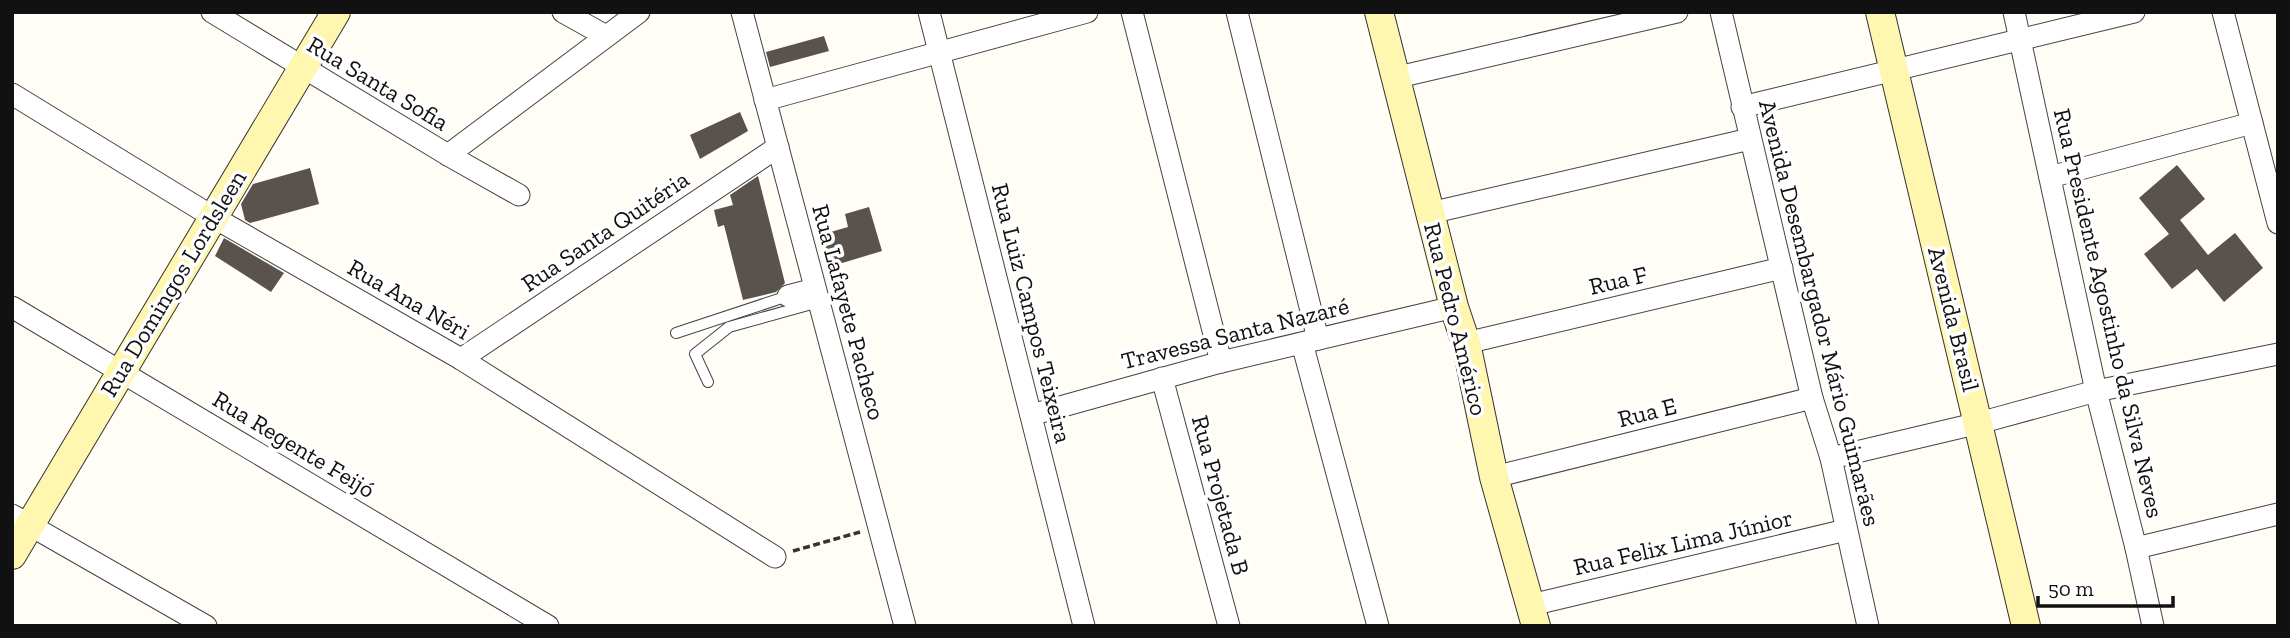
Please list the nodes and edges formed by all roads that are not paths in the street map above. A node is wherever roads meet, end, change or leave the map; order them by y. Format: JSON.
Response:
{"nodes":[{"id":1,"x":212,"y":12,"type":"edge"},
{"id":2,"x":336,"y":12,"type":"edge"},
{"id":3,"x":563,"y":12,"type":"edge"},
{"id":4,"x":639,"y":12,"type":"edge"},
{"id":5,"x":742,"y":12,"type":"edge"},
{"id":6,"x":929,"y":12,"type":"edge"},
{"id":7,"x":1087,"y":12,"type":"edge"},
{"id":8,"x":1132,"y":12,"type":"edge"},
{"id":9,"x":1237,"y":12,"type":"edge"},
{"id":10,"x":1379,"y":12,"type":"edge"},
{"id":11,"x":1677,"y":12,"type":"edge"},
{"id":12,"x":1721,"y":12,"type":"edge"},
{"id":13,"x":1880,"y":12,"type":"edge"},
{"id":14,"x":2014,"y":12,"type":"edge"},
{"id":15,"x":2134,"y":12,"type":"edge"},
{"id":16,"x":2223,"y":12,"type":"edge"},
{"id":17,"x":606,"y":36,"type":"junction"},
{"id":18,"x":2020,"y":40,"type":"junction"},
{"id":19,"x":940,"y":52,"type":"junction"},
{"id":20,"x":303,"y":68,"type":"junction"},
{"id":21,"x":1893,"y":71,"type":"junction"},
{"id":22,"x":1395,"y":79,"type":"junction"},
{"id":23,"x":12,"y":94,"type":"edge"},
{"id":24,"x":765,"y":100,"type":"junction"},
{"id":25,"x":1742,"y":107,"type":"junction"},
{"id":26,"x":2252,"y":123,"type":"junction"},
{"id":27,"x":1750,"y":139,"type":"junction"},
{"id":28,"x":778,"y":147,"type":"junction"},
{"id":29,"x":448,"y":155,"type":"junction"},
{"id":30,"x":2050,"y":177,"type":"junction"},
{"id":31,"x":519,"y":195,"type":"dead end"},
{"id":32,"x":1430,"y":213,"type":"junction"},
{"id":33,"x":213,"y":217,"type":"junction"},
{"id":34,"x":2278,"y":223,"type":"edge"},
{"id":35,"x":1782,"y":268,"type":"junction"},
{"id":36,"x":817,"y":295,"type":"junction"},
{"id":37,"x":788,"y":296,"type":"joint"},
{"id":38,"x":12,"y":307,"type":"edge"},
{"id":39,"x":1454,"y":307,"type":"junction"},
{"id":40,"x":676,"y":333,"type":"dead end"},
{"id":41,"x":1310,"y":341,"type":"junction"},
{"id":42,"x":1466,"y":343,"type":"junction"},
{"id":43,"x":2278,"y":354,"type":"edge"},
{"id":44,"x":461,"y":359,"type":"junction"},
{"id":45,"x":1221,"y":362,"type":"junction"},
{"id":46,"x":120,"y":371,"type":"junction"},
{"id":47,"x":1162,"y":378,"type":"junction"},
{"id":48,"x":708,"y":382,"type":"dead end"},
{"id":49,"x":2096,"y":391,"type":"junction"},
{"id":50,"x":1812,"y":398,"type":"junction"},
{"id":51,"x":1031,"y":415,"type":"junction"},
{"id":52,"x":1979,"y":423,"type":"junction"},
{"id":53,"x":1831,"y":458,"type":"junction"},
{"id":54,"x":1494,"y":477,"type":"junction"},
{"id":55,"x":2278,"y":514,"type":"edge"},
{"id":56,"x":21,"y":520,"type":"edge"},
{"id":57,"x":1846,"y":530,"type":"junction"},
{"id":58,"x":2136,"y":548,"type":"junction"},
{"id":59,"x":12,"y":555,"type":"edge"},
{"id":60,"x":775,"y":557,"type":"road end"},
{"id":61,"x":1533,"y":615,"type":"edge"},
{"id":62,"x":206,"y":626,"type":"edge"},
{"id":63,"x":548,"y":626,"type":"edge"},
{"id":64,"x":905,"y":626,"type":"edge"},
{"id":65,"x":1084,"y":626,"type":"edge"},
{"id":66,"x":1229,"y":626,"type":"edge"},
{"id":67,"x":1378,"y":626,"type":"edge"},
{"id":68,"x":1868,"y":626,"type":"edge"},
{"id":69,"x":2026,"y":626,"type":"edge"},
{"id":70,"x":2152,"y":626,"type":"edge"}],
"edges":[{"from":1,"to":20,"type":"street","name":"Rua Santa Sofia"},
{"from":2,"to":20,"type":"street","name":"Rua Domingos Lordsleen"},
{"from":3,"to":17,"type":"street"},
{"from":4,"to":17,"type":"street"},
{"from":5,"to":24,"type":"street","name":"Rua Lafayete Pacheco"},
{"from":6,"to":19,"type":"street","name":"Rua Luiz Campos Teixeira"},
{"from":7,"to":19,"type":"street"},
{"from":8,"to":45,"type":"street"},
{"from":9,"to":41,"type":"street"},
{"from":10,"to":22,"type":"street","name":"Rua Pedro Américo"},
{"from":11,"to":22,"type":"street"},
{"from":12,"to":25,"type":"street","name":"Avenida Desembargador Mário Guimarães"},
{"from":13,"to":21,"type":"street","name":"Avenida Brasil"},
{"from":14,"to":18,"type":"street","name":"Rua Presidente Agostinho da Silva Neves"},
{"from":15,"to":18,"type":"street"},
{"from":16,"to":26,"type":"street"},
{"from":17,"to":29,"type":"street"},
{"from":18,"to":21,"type":"street"},
{"from":18,"to":30,"type":"street","name":"Rua Presidente Agostinho da Silva Neves"},
{"from":19,"to":24,"type":"street"},
{"from":19,"to":51,"type":"street","name":"Rua Luiz Campos Teixeira"},
{"from":20,"to":29,"type":"street","name":"Rua Santa Sofia"},
{"from":20,"to":33,"type":"street","name":"Rua Domingos Lordsleen"},
{"from":21,"to":25,"type":"street"},
{"from":21,"to":52,"type":"street","name":"Avenida Brasil"},
{"from":22,"to":32,"type":"street","name":"Rua Pedro Américo"},
{"from":23,"to":33,"type":"street","name":"Rua Ana Néri"},
{"from":24,"to":28,"type":"street","name":"Rua Lafayete Pacheco"},
{"from":25,"to":27,"type":"street","name":"Avenida Desembargador Mário Guimarães"},
{"from":26,"to":30,"type":"street"},
{"from":26,"to":34,"type":"street"},
{"from":27,"to":32,"type":"street"},
{"from":27,"to":35,"type":"street","name":"Avenida Desembargador Mário Guimarães"},
{"from":28,"to":36,"type":"street","name":"Rua Lafayete Pacheco"},
{"from":28,"to":44,"type":"street","name":"Rua Santa Quitéria"},
{"from":29,"to":31,"type":"street","name":"Rua Santa Sofia"},
{"from":30,"to":49,"type":"street","name":"Rua Presidente Agostinho da Silva Neves"},
{"from":32,"to":39,"type":"street","name":"Rua Pedro Américo"},
{"from":33,"to":44,"type":"street","name":"Rua Ana Néri"},
{"from":33,"to":46,"type":"street","name":"Rua Domingos Lordsleen"},
{"from":35,"to":42,"type":"street","name":"Rua F"},
{"from":35,"to":50,"type":"street","name":"Avenida Desembargador Mário Guimarães"},
{"from":36,"to":37,"type":"street"},
{"from":36,"to":48,"type":"lane"},
{"from":36,"to":64,"type":"street","name":"Rua Lafayete Pacheco"},
{"from":37,"to":40,"type":"lane"},
{"from":38,"to":46,"type":"street","name":"Rua Regente Feijó"},
{"from":39,"to":41,"type":"street","name":"Travessa Santa Nazaré"},
{"from":39,"to":42,"type":"street","name":"Rua Pedro Américo"},
{"from":41,"to":45,"type":"street","name":"Travessa Santa Nazaré"},
{"from":41,"to":67,"type":"street"},
{"from":42,"to":54,"type":"street","name":"Rua Pedro Américo"},
{"from":43,"to":49,"type":"street"},
{"from":44,"to":60,"type":"street","name":"Rua Ana Néri"},
{"from":45,"to":47,"type":"street","name":"Travessa Santa Nazaré"},
{"from":46,"to":56,"type":"street","name":"Rua Domingos Lordsleen"},
{"from":46,"to":63,"type":"street","name":"Rua Regente Feijó"},
{"from":47,"to":51,"type":"street","name":"Travessa Santa Nazaré"},
{"from":47,"to":66,"type":"street","name":"Rua Projetada B"},
{"from":49,"to":52,"type":"street"},
{"from":49,"to":58,"type":"street","name":"Rua Presidente Agostinho da Silva Neves"},
{"from":50,"to":53,"type":"street","name":"Avenida Desembargador Mário Guimarães"},
{"from":50,"to":54,"type":"street","name":"Rua E"},
{"from":51,"to":65,"type":"street","name":"Rua Luiz Campos Teixeira"},
{"from":52,"to":53,"type":"street"},
{"from":52,"to":69,"type":"street","name":"Avenida Brasil"},
{"from":53,"to":57,"type":"street","name":"Avenida Desembargador Mário Guimarães"},
{"from":54,"to":61,"type":"street","name":"Rua Pedro Américo"},
{"from":55,"to":58,"type":"street"},
{"from":56,"to":59,"type":"street","name":"Rua Domingos Lordsleen"},
{"from":56,"to":62,"type":"street"},
{"from":57,"to":61,"type":"street","name":"Rua Felix Lima Júnior"},
{"from":57,"to":68,"type":"street","name":"Avenida Desembargador Mário Guimarães"},
{"from":58,"to":70,"type":"street","name":"Rua Presidente Agostinho da Silva Neves"}]}
